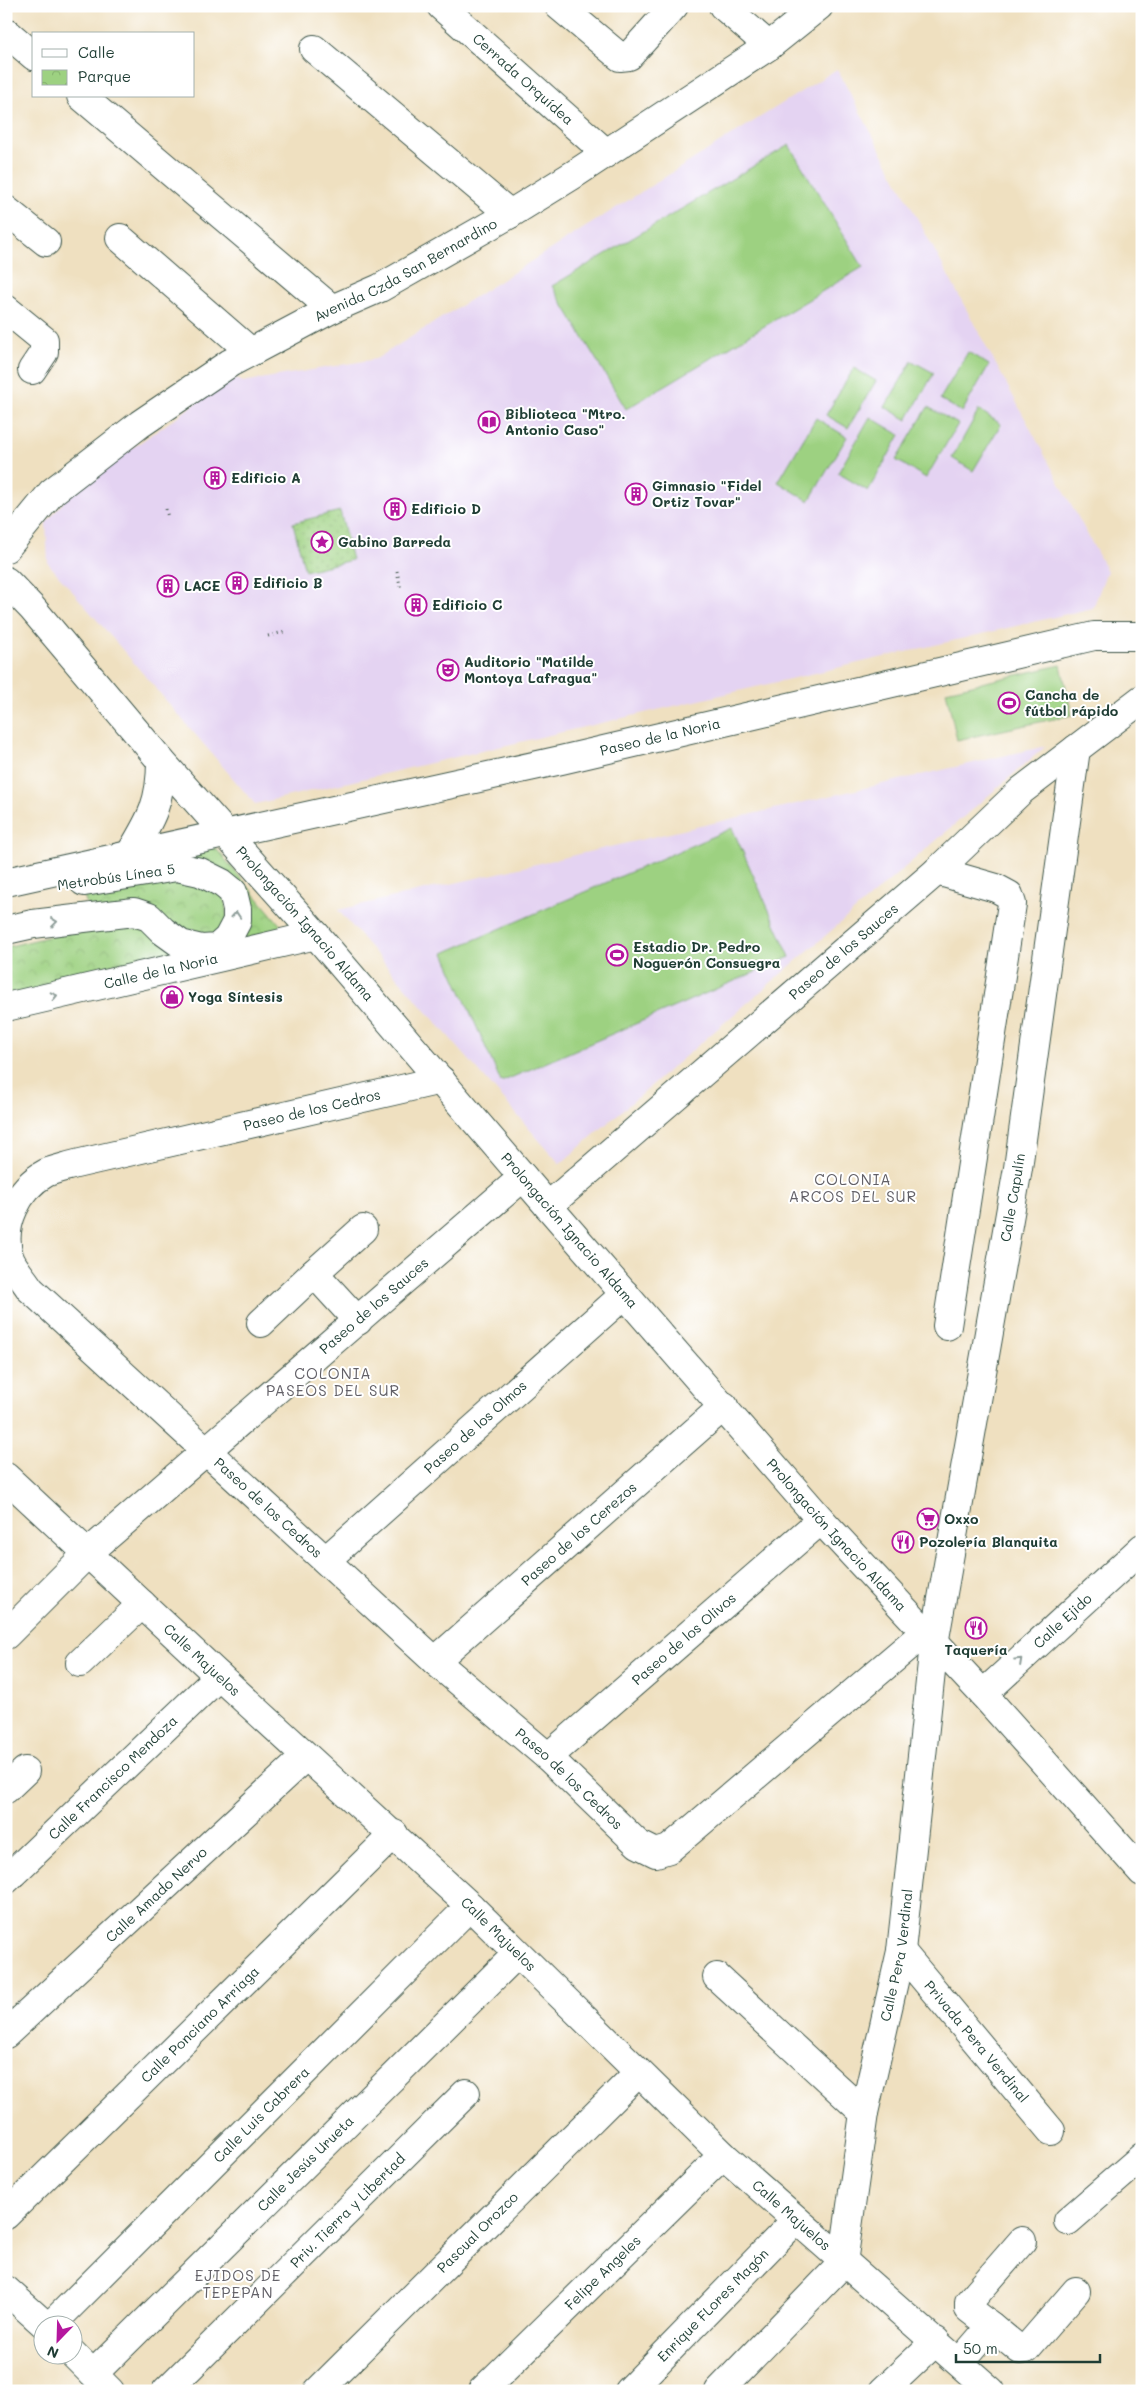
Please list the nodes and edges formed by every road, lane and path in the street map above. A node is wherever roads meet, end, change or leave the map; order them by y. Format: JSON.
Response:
{"nodes":[{"id":1,"x":441,"y":6,"type":"edge"},
{"id":2,"x":559,"y":6,"type":"edge"},
{"id":3,"x":674,"y":6,"type":"edge"},
{"id":4,"x":723,"y":6,"type":"edge"},
{"id":5,"x":819,"y":6,"type":"edge"},
{"id":6,"x":6,"y":32,"type":"edge"},
{"id":7,"x":769,"y":46,"type":"junction"},
{"id":8,"x":314,"y":50,"type":"dead end"},
{"id":9,"x":32,"y":54,"type":"edge"},
{"id":10,"x":84,"y":98,"type":"edge"},
{"id":11,"x":606,"y":153,"type":"junction"},
{"id":12,"x":6,"y":210,"type":"edge"},
{"id":13,"x":510,"y":214,"type":"junction"},
{"id":14,"x":120,"y":238,"type":"dead end"},
{"id":15,"x":46,"y":242,"type":"dead end"},
{"id":16,"x":6,"y":309,"type":"edge"},
{"id":17,"x":332,"y":309,"type":"junction"},
{"id":18,"x":250,"y":351,"type":"junction"},
{"id":19,"x":32,"y":370,"type":"dead end"},
{"id":20,"x":166,"y":509,"type":"dead end"},
{"id":21,"x":168,"y":518,"type":"dead end"},
{"id":22,"x":6,"y":548,"type":"edge"},
{"id":23,"x":397,"y":571,"type":"dead end"},
{"id":24,"x":6,"y":582,"type":"edge"},
{"id":25,"x":402,"y":590,"type":"dead end"},
{"id":26,"x":287,"y":631,"type":"dead end"},
{"id":27,"x":268,"y":636,"type":"dead end"},
{"id":28,"x":1142,"y":636,"type":"edge"},
{"id":29,"x":1142,"y":699,"type":"edge"},
{"id":30,"x":1076,"y":749,"type":"junction"},
{"id":31,"x":161,"y":760,"type":"junction"},
{"id":32,"x":226,"y":833,"type":"junction"},
{"id":33,"x":130,"y":854,"type":"junction"},
{"id":34,"x":937,"y":871,"type":"junction"},
{"id":35,"x":6,"y":882,"type":"edge"},
{"id":36,"x":6,"y":896,"type":"edge"},
{"id":37,"x":6,"y":930,"type":"edge"},
{"id":38,"x":316,"y":935,"type":"junction"},
{"id":39,"x":6,"y":1007,"type":"edge"},
{"id":40,"x":441,"y":1080,"type":"junction"},
{"id":41,"x":523,"y":1177,"type":"junction"},
{"id":42,"x":548,"y":1206,"type":"junction"},
{"id":43,"x":363,"y":1229,"type":"dead end"},
{"id":44,"x":314,"y":1273,"type":"junction"},
{"id":45,"x":625,"y":1294,"type":"junction"},
{"id":46,"x":358,"y":1321,"type":"junction"},
{"id":47,"x":261,"y":1323,"type":"dead end"},
{"id":48,"x":948,"y":1326,"type":"dead end"},
{"id":49,"x":724,"y":1406,"type":"junction"},
{"id":50,"x":206,"y":1450,"type":"junction"},
{"id":51,"x":6,"y":1477,"type":"edge"},
{"id":52,"x":821,"y":1520,"type":"junction"},
{"id":53,"x":1142,"y":1548,"type":"edge"},
{"id":54,"x":88,"y":1553,"type":"junction"},
{"id":55,"x":326,"y":1560,"type":"junction"},
{"id":56,"x":142,"y":1604,"type":"junction"},
{"id":57,"x":6,"y":1635,"type":"edge"},
{"id":58,"x":929,"y":1638,"type":"junction"},
{"id":59,"x":435,"y":1661,"type":"junction"},
{"id":60,"x":80,"y":1663,"type":"dead end"},
{"id":61,"x":219,"y":1676,"type":"junction"},
{"id":62,"x":983,"y":1694,"type":"junction"},
{"id":63,"x":306,"y":1756,"type":"junction"},
{"id":64,"x":548,"y":1757,"type":"junction"},
{"id":65,"x":394,"y":1834,"type":"junction"},
{"id":66,"x":1142,"y":1872,"type":"edge"},
{"id":67,"x":6,"y":1880,"type":"edge"},
{"id":68,"x":470,"y":1906,"type":"junction"},
{"id":69,"x":900,"y":1951,"type":"junction"},
{"id":70,"x":517,"y":1954,"type":"junction"},
{"id":71,"x":716,"y":1977,"type":"dead end"},
{"id":72,"x":6,"y":2034,"type":"edge"},
{"id":73,"x":638,"y":2073,"type":"junction"},
{"id":74,"x":466,"y":2093,"type":"dead end"},
{"id":75,"x":864,"y":2113,"type":"junction"},
{"id":76,"x":1051,"y":2131,"type":"dead end"},
{"id":77,"x":723,"y":2155,"type":"junction"},
{"id":78,"x":1142,"y":2157,"type":"edge"},
{"id":79,"x":6,"y":2214,"type":"edge"},
{"id":80,"x":796,"y":2220,"type":"junction"},
{"id":81,"x":1068,"y":2221,"type":"dead end"},
{"id":82,"x":1022,"y":2241,"type":"dead end"},
{"id":83,"x":843,"y":2263,"type":"junction"},
{"id":84,"x":6,"y":2290,"type":"edge"},
{"id":85,"x":1076,"y":2291,"type":"dead end"},
{"id":86,"x":33,"y":2314,"type":"edge"},
{"id":87,"x":62,"y":2314,"type":"edge"},
{"id":88,"x":991,"y":2326,"type":"junction"},
{"id":89,"x":936,"y":2340,"type":"junction"},
{"id":90,"x":960,"y":2362,"type":"junction"},
{"id":91,"x":82,"y":2363,"type":"edge"},
{"id":92,"x":101,"y":2382,"type":"edge"},
{"id":93,"x":166,"y":2391,"type":"edge"},
{"id":94,"x":318,"y":2391,"type":"edge"},
{"id":95,"x":482,"y":2391,"type":"edge"},
{"id":96,"x":629,"y":2391,"type":"edge"},
{"id":97,"x":719,"y":2391,"type":"edge"},
{"id":98,"x":883,"y":2391,"type":"edge"},
{"id":99,"x":991,"y":2391,"type":"edge"}],
"edges":[{"from":1,"to":11,"type":"street","name":"Cerrada Orquídea"},
{"from":2,"to":3,"type":"street"},
{"from":4,"to":7,"type":"street"},
{"from":5,"to":7,"type":"street","name":"Avenida Czda San Bernardino"},
{"from":6,"to":9,"type":"street"},
{"from":7,"to":11,"type":"street","name":"Avenida Czda San Bernardino"},
{"from":8,"to":13,"type":"street"},
{"from":10,"to":17,"type":"street"},
{"from":11,"to":13,"type":"street","name":"Avenida Czda San Bernardino"},
{"from":12,"to":15,"type":"street"},
{"from":13,"to":17,"type":"street","name":"Avenida Czda San Bernardino"},
{"from":14,"to":18,"type":"street"},
{"from":16,"to":19,"type":"street"},
{"from":17,"to":18,"type":"street","name":"Avenida Czda San Bernardino"},
{"from":18,"to":22,"type":"street","name":"Avenida Czda San Bernardino"},
{"from":20,"to":21,"type":"path"},
{"from":23,"to":25,"type":"path"},
{"from":24,"to":31,"type":"street","name":"Prolongación Ignacio Aldama"},
{"from":26,"to":27,"type":"path"},
{"from":28,"to":32,"type":"street","name":"Paseo de la Noria"},
{"from":29,"to":30,"type":"street","name":"Paseo de los Sauces"},
{"from":30,"to":34,"type":"street","name":"Paseo de los Sauces"},
{"from":30,"to":58,"type":"street","name":"Calle Capulín"},
{"from":31,"to":32,"type":"street","name":"Prolongación Ignacio Aldama"},
{"from":31,"to":33,"type":"street"},
{"from":32,"to":33,"type":"street"},
{"from":32,"to":38,"type":"street","name":"Prolongación Ignacio Aldama"},
{"from":33,"to":35,"type":"street"},
{"from":34,"to":42,"type":"street","name":"Paseo de los Sauces"},
{"from":34,"to":48,"type":"street"},
{"from":37,"to":36,"type":"street","name":"Metrobús Línea 5","one_way":true},
{"from":39,"to":38,"type":"street","name":"Calle de la Noria","one_way":true},
{"from":38,"to":40,"type":"street","name":"Prolongación Ignacio Aldama"},
{"from":40,"to":41,"type":"street","name":"Prolongación Ignacio Aldama"},
{"from":40,"to":50,"type":"street","name":"Paseo de los Cedros"},
{"from":41,"to":42,"type":"street","name":"Prolongación Ignacio Aldama"},
{"from":41,"to":46,"type":"street","name":"Paseo de los Sauces"},
{"from":42,"to":45,"type":"street","name":"Prolongación Ignacio Aldama"},
{"from":43,"to":44,"type":"street"},
{"from":44,"to":46,"type":"street"},
{"from":44,"to":47,"type":"street"},
{"from":45,"to":49,"type":"street","name":"Prolongación Ignacio Aldama"},
{"from":45,"to":55,"type":"street","name":"Paseo de los Olmos"},
{"from":46,"to":50,"type":"street","name":"Paseo de los Sauces"},
{"from":49,"to":52,"type":"street","name":"Prolongación Ignacio Aldama"},
{"from":49,"to":59,"type":"street","name":"Paseo de los Cerezos"},
{"from":50,"to":54,"type":"street","name":"Paseo de los Sauces"},
{"from":50,"to":55,"type":"street","name":"Paseo de los Cedros"},
{"from":51,"to":54,"type":"street","name":"Calle Majuelos"},
{"from":52,"to":58,"type":"street","name":"Prolongación Ignacio Aldama"},
{"from":52,"to":64,"type":"street","name":"Paseo de los Olivos"},
{"from":62,"to":53,"type":"street","name":"Calle Ejido","one_way":true},
{"from":54,"to":56,"type":"street","name":"Calle Majuelos"},
{"from":54,"to":57,"type":"street","name":"Paseo de los Sauces"},
{"from":55,"to":59,"type":"street","name":"Paseo de los Cedros"},
{"from":56,"to":60,"type":"street"},
{"from":56,"to":61,"type":"street","name":"Calle Majuelos"},
{"from":58,"to":62,"type":"street","name":"Prolongación Ignacio Aldama"},
{"from":58,"to":64,"type":"street","name":"Paseo de los Cedros"},
{"from":58,"to":69,"type":"street","name":"Calle Pera Verdinal"},
{"from":59,"to":64,"type":"street","name":"Paseo de los Cedros"},
{"from":61,"to":63,"type":"street","name":"Calle Majuelos"},
{"from":61,"to":67,"type":"street","name":"Calle Francisco Mendoza"},
{"from":62,"to":66,"type":"street","name":"Prolongación Ignacio Aldama"},
{"from":63,"to":65,"type":"street","name":"Calle Majuelos"},
{"from":63,"to":72,"type":"street","name":"Calle Amado Nervo"},
{"from":65,"to":68,"type":"street","name":"Calle Majuelos"},
{"from":65,"to":79,"type":"street","name":"Calle Ponciano Arriaga"},
{"from":68,"to":70,"type":"street","name":"Calle Majuelos"},
{"from":68,"to":87,"type":"street","name":"Calle Luis Cabrera"},
{"from":69,"to":75,"type":"street","name":"Calle Pera Verdinal"},
{"from":69,"to":76,"type":"street","name":"Privada Pera Verdinal"},
{"from":70,"to":73,"type":"street","name":"Calle Majuelos"},
{"from":70,"to":92,"type":"street","name":"Calle Jesús Urueta"},
{"from":71,"to":75,"type":"street"},
{"from":73,"to":77,"type":"street","name":"Calle Majuelos"},
{"from":73,"to":94,"type":"street","name":"Pascual Orozco"},
{"from":74,"to":93,"type":"street","name":"Priv. Tierra y Libertad"},
{"from":75,"to":83,"type":"street","name":"Calle Pera Verdinal"},
{"from":77,"to":80,"type":"street","name":"Calle Majuelos"},
{"from":77,"to":95,"type":"street","name":"Felipe Angeles"},
{"from":78,"to":81,"type":"street"},
{"from":80,"to":83,"type":"street","name":"Calle Majuelos"},
{"from":80,"to":96,"type":"street","name":"Enrique FLores Magón"},
{"from":82,"to":88,"type":"street"},
{"from":83,"to":89,"type":"street","name":"Calle Majuelos"},
{"from":83,"to":97,"type":"street"},
{"from":84,"to":86,"type":"street"},
{"from":85,"to":88,"type":"street"},
{"from":88,"to":90,"type":"street"},
{"from":89,"to":90,"type":"street","name":"Calle Majuelos"},
{"from":89,"to":98,"type":"street"},
{"from":90,"to":99,"type":"street","name":"Calle Majuelos"},
{"from":91,"to":92,"type":"street"}]}
